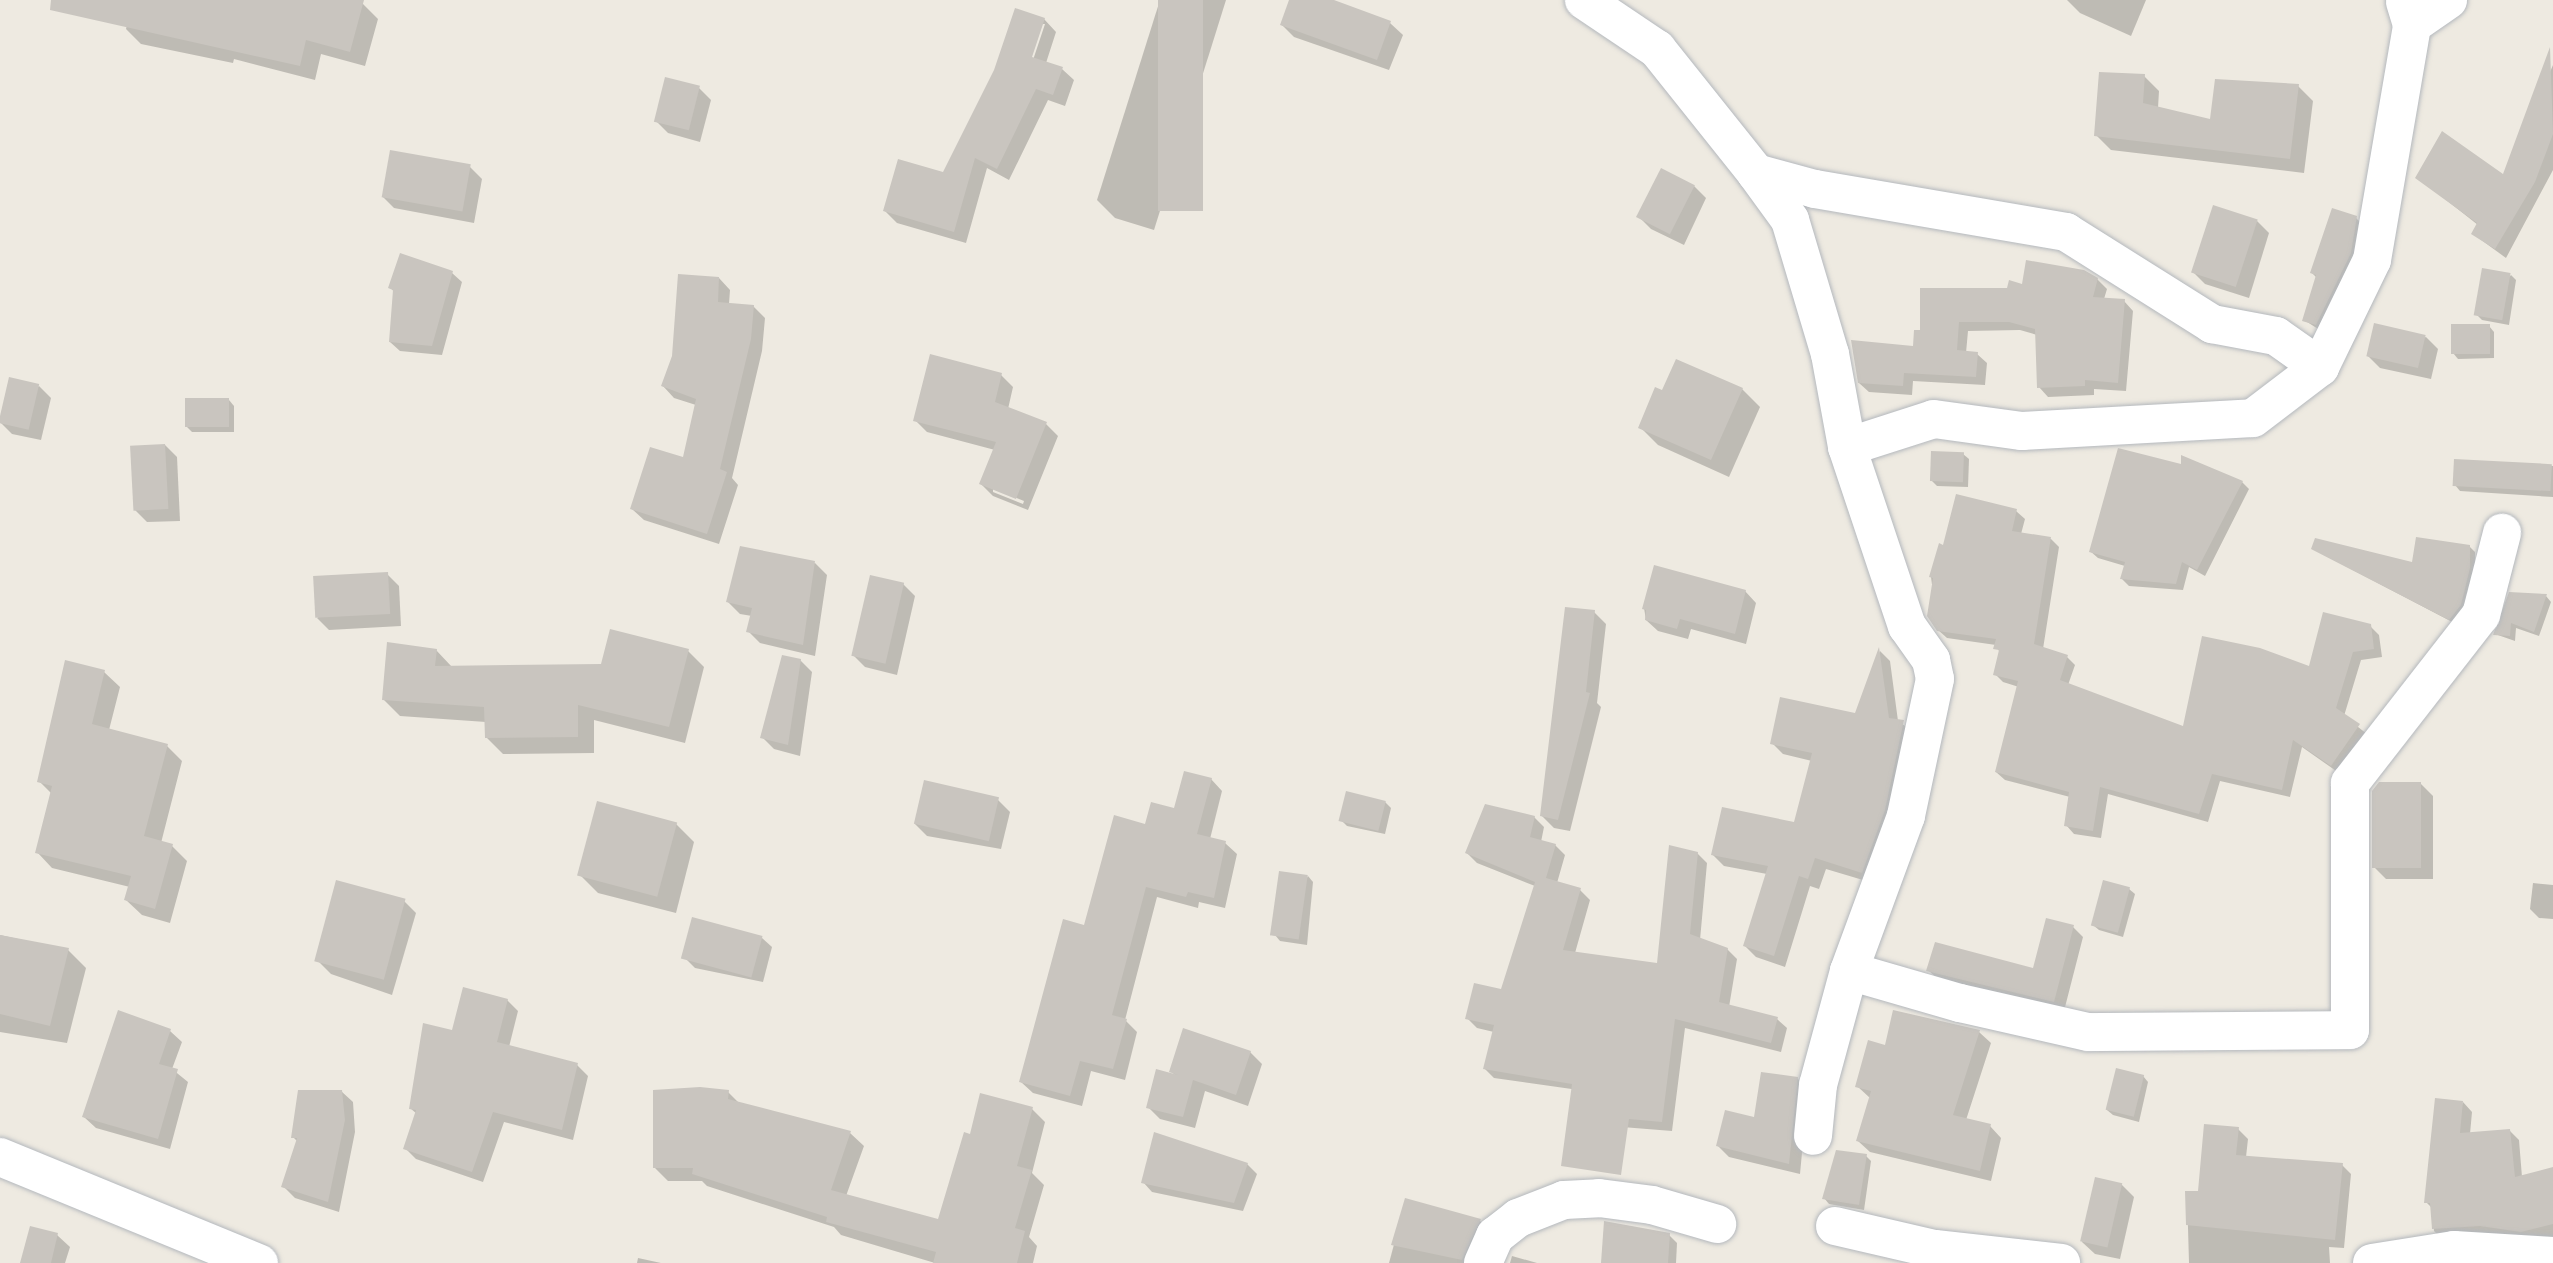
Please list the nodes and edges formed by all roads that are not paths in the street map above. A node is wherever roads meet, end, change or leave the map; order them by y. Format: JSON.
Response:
{"nodes":[{"id":1,"x":1584,"y":0,"type":"edge"},
{"id":2,"x":2448,"y":0,"type":"edge"},
{"id":3,"x":2408,"y":13,"type":"edge"},
{"id":4,"x":1756,"y":173,"type":"junction"},
{"id":5,"x":2320,"y":367,"type":"junction"},
{"id":6,"x":1847,"y":447,"type":"junction"},
{"id":7,"x":2502,"y":533,"type":"dead end"},
{"id":8,"x":1849,"y":971,"type":"junction"},
{"id":9,"x":1813,"y":1136,"type":"dead end"},
{"id":10,"x":0,"y":1157,"type":"edge"},
{"id":11,"x":1717,"y":1224,"type":"dead end"},
{"id":12,"x":1835,"y":1226,"type":"dead end"},
{"id":13,"x":2553,"y":1256,"type":"edge"},
{"id":14,"x":259,"y":1263,"type":"edge"},
{"id":15,"x":1483,"y":1263,"type":"edge"},
{"id":16,"x":2061,"y":1263,"type":"edge"},
{"id":17,"x":2372,"y":1263,"type":"edge"}],
"edges":[{"from":1,"to":4,"type":"street"},
{"from":2,"to":3,"type":"street"},
{"from":3,"to":5,"type":"street"},
{"from":4,"to":5,"type":"street"},
{"from":4,"to":6,"type":"street"},
{"from":5,"to":6,"type":"street"},
{"from":6,"to":8,"type":"street"},
{"from":7,"to":8,"type":"street"},
{"from":8,"to":9,"type":"street"},
{"from":10,"to":14,"type":"street"},
{"from":11,"to":15,"type":"street"},
{"from":12,"to":16,"type":"street"},
{"from":13,"to":17,"type":"street"}]}
